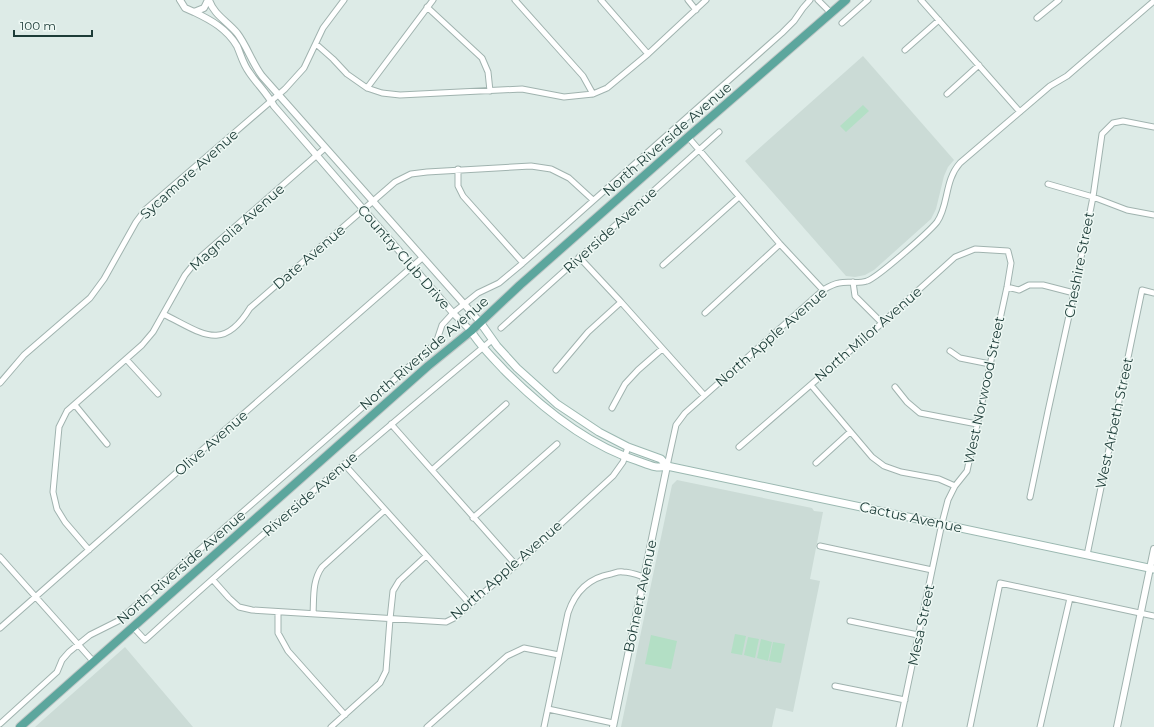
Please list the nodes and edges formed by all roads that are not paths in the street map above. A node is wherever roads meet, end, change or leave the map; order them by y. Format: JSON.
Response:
{"nodes":[{"id":1,"x":180,"y":0,"type":"edge"},
{"id":2,"x":209,"y":0,"type":"edge"},
{"id":3,"x":344,"y":0,"type":"edge"},
{"id":4,"x":433,"y":0,"type":"edge"},
{"id":5,"x":516,"y":0,"type":"edge"},
{"id":6,"x":601,"y":0,"type":"edge"},
{"id":7,"x":688,"y":0,"type":"edge"},
{"id":8,"x":706,"y":0,"type":"edge"},
{"id":9,"x":810,"y":0,"type":"edge"},
{"id":10,"x":818,"y":0,"type":"edge"},
{"id":11,"x":846,"y":0,"type":"edge"},
{"id":12,"x":868,"y":0,"type":"edge"},
{"id":13,"x":921,"y":0,"type":"edge"},
{"id":14,"x":1059,"y":0,"type":"edge"},
{"id":15,"x":1152,"y":3,"type":"edge"},
{"id":16,"x":428,"y":7,"type":"junction"},
{"id":17,"x":696,"y":10,"type":"junction"},
{"id":18,"x":194,"y":12,"type":"junction"},
{"id":19,"x":831,"y":14,"type":"junction"},
{"id":20,"x":1037,"y":18,"type":"dead end"},
{"id":21,"x":939,"y":20,"type":"junction"},
{"id":22,"x":842,"y":23,"type":"dead end"},
{"id":23,"x":316,"y":44,"type":"junction"},
{"id":24,"x":905,"y":50,"type":"dead end"},
{"id":25,"x":648,"y":54,"type":"junction"},
{"id":26,"x":979,"y":65,"type":"junction"},
{"id":27,"x":367,"y":88,"type":"junction"},
{"id":28,"x":490,"y":91,"type":"junction"},
{"id":29,"x":279,"y":94,"type":"junction"},
{"id":30,"x":592,"y":94,"type":"junction"},
{"id":31,"x":947,"y":94,"type":"dead end"},
{"id":32,"x":272,"y":101,"type":"junction"},
{"id":33,"x":1020,"y":112,"type":"junction"},
{"id":34,"x":1154,"y":127,"type":"edge"},
{"id":35,"x":719,"y":132,"type":"dead end"},
{"id":36,"x":688,"y":137,"type":"junction"},
{"id":37,"x":325,"y":148,"type":"junction"},
{"id":38,"x":699,"y":150,"type":"junction"},
{"id":39,"x":317,"y":156,"type":"junction"},
{"id":40,"x":458,"y":169,"type":"junction"},
{"id":41,"x":1048,"y":184,"type":"dead end"},
{"id":42,"x":739,"y":197,"type":"junction"},
{"id":43,"x":1093,"y":197,"type":"junction"},
{"id":44,"x":593,"y":200,"type":"junction"},
{"id":45,"x":372,"y":202,"type":"junction"},
{"id":46,"x":363,"y":210,"type":"junction"},
{"id":47,"x":1154,"y":215,"type":"edge"},
{"id":48,"x":780,"y":244,"type":"junction"},
{"id":49,"x":1008,"y":251,"type":"joint"},
{"id":50,"x":579,"y":257,"type":"junction"},
{"id":51,"x":422,"y":258,"type":"junction"},
{"id":52,"x":523,"y":263,"type":"junction"},
{"id":53,"x":663,"y":265,"type":"dead end"},
{"id":54,"x":414,"y":266,"type":"junction"},
{"id":55,"x":853,"y":282,"type":"junction"},
{"id":56,"x":1007,"y":287,"type":"junction"},
{"id":57,"x":823,"y":290,"type":"junction"},
{"id":58,"x":1074,"y":293,"type":"junction"},
{"id":59,"x":1154,"y":293,"type":"edge"},
{"id":60,"x":621,"y":302,"type":"junction"},
{"id":61,"x":464,"y":304,"type":"junction"},
{"id":62,"x":454,"y":313,"type":"junction"},
{"id":63,"x":705,"y":313,"type":"dead end"},
{"id":64,"x":163,"y":314,"type":"junction"},
{"id":65,"x":480,"y":322,"type":"junction"},
{"id":66,"x":882,"y":323,"type":"junction"},
{"id":67,"x":501,"y":328,"type":"dead end"},
{"id":68,"x":471,"y":331,"type":"junction"},
{"id":69,"x":494,"y":343,"type":"junction"},
{"id":70,"x":483,"y":348,"type":"junction"},
{"id":71,"x":662,"y":349,"type":"junction"},
{"id":72,"x":950,"y":351,"type":"dead end"},
{"id":73,"x":126,"y":359,"type":"junction"},
{"id":74,"x":990,"y":364,"type":"junction"},
{"id":75,"x":556,"y":370,"type":"dead end"},
{"id":76,"x":0,"y":382,"type":"edge"},
{"id":77,"x":811,"y":385,"type":"junction"},
{"id":78,"x":895,"y":387,"type":"dead end"},
{"id":79,"x":158,"y":394,"type":"dead end"},
{"id":80,"x":704,"y":395,"type":"junction"},
{"id":81,"x":506,"y":404,"type":"dead end"},
{"id":82,"x":74,"y":405,"type":"junction"},
{"id":83,"x":612,"y":408,"type":"dead end"},
{"id":84,"x":391,"y":424,"type":"junction"},
{"id":85,"x":977,"y":424,"type":"junction"},
{"id":86,"x":850,"y":432,"type":"junction"},
{"id":87,"x":107,"y":444,"type":"dead end"},
{"id":88,"x":557,"y":444,"type":"dead end"},
{"id":89,"x":628,"y":447,"type":"junction"},
{"id":90,"x":739,"y":447,"type":"dead end"},
{"id":91,"x":625,"y":457,"type":"junction"},
{"id":92,"x":816,"y":463,"type":"dead end"},
{"id":93,"x":344,"y":464,"type":"junction"},
{"id":94,"x":667,"y":466,"type":"junction"},
{"id":95,"x":432,"y":470,"type":"junction"},
{"id":96,"x":955,"y":486,"type":"junction"},
{"id":97,"x":1030,"y":497,"type":"dead end"},
{"id":98,"x":385,"y":510,"type":"junction"},
{"id":99,"x":473,"y":518,"type":"junction"},
{"id":100,"x":942,"y":524,"type":"junction"},
{"id":101,"x":820,"y":546,"type":"dead end"},
{"id":102,"x":1154,"y":549,"type":"edge"},
{"id":103,"x":89,"y":550,"type":"junction"},
{"id":104,"x":1087,"y":555,"type":"junction"},
{"id":105,"x":426,"y":556,"type":"junction"},
{"id":106,"x":0,"y":558,"type":"edge"},
{"id":107,"x":516,"y":565,"type":"junction"},
{"id":108,"x":1152,"y":568,"type":"edge"},
{"id":109,"x":932,"y":570,"type":"junction"},
{"id":110,"x":644,"y":576,"type":"junction"},
{"id":111,"x":213,"y":580,"type":"junction"},
{"id":112,"x":36,"y":596,"type":"junction"},
{"id":113,"x":1070,"y":598,"type":"junction"},
{"id":114,"x":470,"y":604,"type":"junction"},
{"id":115,"x":278,"y":612,"type":"junction"},
{"id":116,"x":1142,"y":613,"type":"junction"},
{"id":117,"x":313,"y":614,"type":"junction"},
{"id":118,"x":1154,"y":616,"type":"edge"},
{"id":119,"x":390,"y":619,"type":"junction"},
{"id":120,"x":850,"y":621,"type":"dead end"},
{"id":121,"x":133,"y":627,"type":"junction"},
{"id":122,"x":0,"y":628,"type":"edge"},
{"id":123,"x":918,"y":635,"type":"junction"},
{"id":124,"x":78,"y":645,"type":"junction"},
{"id":125,"x":559,"y":655,"type":"junction"},
{"id":126,"x":93,"y":661,"type":"junction"},
{"id":127,"x":835,"y":686,"type":"dead end"},
{"id":128,"x":905,"y":700,"type":"junction"},
{"id":129,"x":548,"y":709,"type":"junction"},
{"id":130,"x":344,"y":715,"type":"junction"},
{"id":131,"x":0,"y":724,"type":"edge"},
{"id":132,"x":613,"y":725,"type":"edge"},
{"id":133,"x":20,"y":727,"type":"edge"},
{"id":134,"x":331,"y":727,"type":"edge"},
{"id":135,"x":427,"y":727,"type":"edge"},
{"id":136,"x":544,"y":727,"type":"edge"},
{"id":137,"x":899,"y":727,"type":"edge"},
{"id":138,"x":970,"y":727,"type":"edge"},
{"id":139,"x":1040,"y":727,"type":"edge"},
{"id":140,"x":1117,"y":727,"type":"edge"}],
"edges":[{"from":1,"to":18,"type":"street","name":"Country Club Drive"},
{"from":2,"to":18,"type":"street"},
{"from":2,"to":29,"type":"street","name":"Country Club Drive"},
{"from":3,"to":23,"type":"street","name":"Sycamore Avenue"},
{"from":4,"to":16,"type":"street"},
{"from":5,"to":30,"type":"street"},
{"from":6,"to":25,"type":"street"},
{"from":7,"to":17,"type":"street"},
{"from":8,"to":17,"type":"street"},
{"from":9,"to":44,"type":"street","name":"North Riverside Avenue"},
{"from":10,"to":19,"type":"street"},
{"from":11,"to":19,"type":"main road","name":"North Riverside Avenue"},
{"from":12,"to":22,"type":"street"},
{"from":13,"to":21,"type":"street"},
{"from":14,"to":20,"type":"street"},
{"from":15,"to":33,"type":"street","name":"North Apple Avenue"},
{"from":16,"to":27,"type":"street"},
{"from":16,"to":28,"type":"street"},
{"from":17,"to":25,"type":"street"},
{"from":18,"to":32,"type":"street","name":"Country Club Drive"},
{"from":19,"to":36,"type":"main road","name":"North Riverside Avenue"},
{"from":21,"to":24,"type":"street"},
{"from":21,"to":26,"type":"street"},
{"from":23,"to":27,"type":"street"},
{"from":23,"to":29,"type":"street","name":"Sycamore Avenue"},
{"from":25,"to":30,"type":"street"},
{"from":26,"to":31,"type":"street"},
{"from":26,"to":33,"type":"street"},
{"from":27,"to":28,"type":"street"},
{"from":28,"to":30,"type":"street"},
{"from":29,"to":32,"type":"street","name":"Sycamore Avenue"},
{"from":29,"to":37,"type":"street","name":"Country Club Drive"},
{"from":32,"to":39,"type":"street","name":"Country Club Drive"},
{"from":32,"to":76,"type":"street","name":"Sycamore Avenue"},
{"from":33,"to":55,"type":"street","name":"North Apple Avenue"},
{"from":34,"to":43,"type":"street","name":"Cheshire Street"},
{"from":35,"to":38,"type":"street","name":"Riverside Avenue"},
{"from":36,"to":38,"type":"street"},
{"from":36,"to":65,"type":"main road","name":"North Riverside Avenue"},
{"from":37,"to":39,"type":"street","name":"Magnolia Avenue"},
{"from":37,"to":45,"type":"street","name":"Country Club Drive"},
{"from":38,"to":42,"type":"street"},
{"from":38,"to":50,"type":"street","name":"Riverside Avenue"},
{"from":39,"to":46,"type":"street","name":"Country Club Drive"},
{"from":39,"to":64,"type":"street","name":"Magnolia Avenue"},
{"from":40,"to":44,"type":"street","name":"Date Avenue"},
{"from":40,"to":45,"type":"street","name":"Date Avenue"},
{"from":40,"to":52,"type":"street"},
{"from":41,"to":43,"type":"street"},
{"from":42,"to":48,"type":"street"},
{"from":42,"to":53,"type":"street"},
{"from":43,"to":47,"type":"street"},
{"from":43,"to":58,"type":"street","name":"Cheshire Street"},
{"from":44,"to":52,"type":"street","name":"North Riverside Avenue"},
{"from":45,"to":46,"type":"street","name":"Date Avenue"},
{"from":45,"to":51,"type":"street","name":"Country Club Drive"},
{"from":46,"to":54,"type":"street","name":"Country Club Drive"},
{"from":46,"to":64,"type":"street","name":"Date Avenue"},
{"from":48,"to":57,"type":"street"},
{"from":48,"to":63,"type":"street"},
{"from":49,"to":56,"type":"street","name":"West Norwood Street"},
{"from":49,"to":66,"type":"street","name":"North Milor Avenue"},
{"from":50,"to":60,"type":"street"},
{"from":50,"to":67,"type":"street","name":"Riverside Avenue"},
{"from":51,"to":54,"type":"street","name":"Olive Avenue"},
{"from":51,"to":61,"type":"street","name":"Country Club Drive"},
{"from":52,"to":61,"type":"street","name":"North Riverside Avenue"},
{"from":54,"to":62,"type":"street","name":"Country Club Drive"},
{"from":54,"to":103,"type":"street","name":"Olive Avenue"},
{"from":55,"to":57,"type":"street","name":"North Apple Avenue"},
{"from":55,"to":66,"type":"street"},
{"from":56,"to":58,"type":"street"},
{"from":56,"to":74,"type":"street","name":"West Norwood Street"},
{"from":57,"to":80,"type":"street","name":"North Apple Avenue"},
{"from":58,"to":97,"type":"street","name":"Cheshire Street"},
{"from":59,"to":104,"type":"street","name":"West Arbeth Street"},
{"from":60,"to":71,"type":"street"},
{"from":60,"to":75,"type":"street"},
{"from":61,"to":62,"type":"street","name":"North Riverside Avenue"},
{"from":61,"to":65,"type":"street","name":"Country Club Drive"},
{"from":62,"to":68,"type":"street","name":"Country Club Drive"},
{"from":62,"to":124,"type":"street","name":"North Riverside Avenue"},
{"from":64,"to":73,"type":"street","name":"Magnolia Avenue"},
{"from":65,"to":68,"type":"main road","name":"North Riverside Avenue"},
{"from":65,"to":69,"type":"main road","name":"Country Club Drive"},
{"from":66,"to":77,"type":"street","name":"North Milor Avenue"},
{"from":68,"to":70,"type":"main road","name":"Country Club Drive"},
{"from":68,"to":121,"type":"main road","name":"North Riverside Avenue"},
{"from":69,"to":70,"type":"street","name":"Riverside Avenue"},
{"from":69,"to":89,"type":"main road","name":"Country Club Drive"},
{"from":70,"to":84,"type":"street","name":"Riverside Avenue"},
{"from":70,"to":91,"type":"main road","name":"Country Club Drive"},
{"from":71,"to":80,"type":"street"},
{"from":71,"to":83,"type":"street"},
{"from":72,"to":74,"type":"street"},
{"from":73,"to":79,"type":"street"},
{"from":73,"to":82,"type":"street","name":"Magnolia Avenue"},
{"from":74,"to":85,"type":"street","name":"West Norwood Street"},
{"from":77,"to":86,"type":"street"},
{"from":77,"to":90,"type":"street","name":"North Milor Avenue"},
{"from":78,"to":85,"type":"street"},
{"from":80,"to":94,"type":"street","name":"North Apple Avenue"},
{"from":81,"to":95,"type":"street"},
{"from":82,"to":87,"type":"street"},
{"from":82,"to":103,"type":"street","name":"Magnolia Avenue"},
{"from":84,"to":93,"type":"street","name":"Riverside Avenue"},
{"from":84,"to":95,"type":"street"},
{"from":85,"to":96,"type":"street","name":"West Norwood Street"},
{"from":86,"to":92,"type":"street"},
{"from":86,"to":96,"type":"street"},
{"from":88,"to":99,"type":"street"},
{"from":89,"to":91,"type":"street","name":"North Apple Avenue"},
{"from":89,"to":94,"type":"main road","name":"Country Club Drive"},
{"from":91,"to":94,"type":"main road","name":"Country Club Drive"},
{"from":91,"to":107,"type":"street","name":"North Apple Avenue"},
{"from":93,"to":98,"type":"street"},
{"from":93,"to":111,"type":"street","name":"Riverside Avenue"},
{"from":94,"to":100,"type":"main road","name":"Cactus Avenue"},
{"from":94,"to":110,"type":"street","name":"Bohnert Avenue"},
{"from":95,"to":99,"type":"street"},
{"from":96,"to":100,"type":"street","name":"West Norwood Street"},
{"from":98,"to":105,"type":"street"},
{"from":98,"to":117,"type":"street"},
{"from":99,"to":107,"type":"street"},
{"from":100,"to":104,"type":"main road","name":"Cactus Avenue"},
{"from":100,"to":109,"type":"street","name":"Mesa Street"},
{"from":101,"to":109,"type":"street"},
{"from":102,"to":108,"type":"street"},
{"from":103,"to":112,"type":"street","name":"Olive Avenue"},
{"from":104,"to":108,"type":"main road","name":"Cactus Avenue"},
{"from":105,"to":114,"type":"street"},
{"from":105,"to":119,"type":"street"},
{"from":106,"to":112,"type":"street"},
{"from":107,"to":114,"type":"street","name":"North Apple Avenue"},
{"from":108,"to":116,"type":"street"},
{"from":109,"to":123,"type":"street","name":"Mesa Street"},
{"from":110,"to":125,"type":"street"},
{"from":110,"to":132,"type":"street","name":"Bohnert Avenue"},
{"from":111,"to":115,"type":"street","name":"North Apple Avenue"},
{"from":111,"to":121,"type":"street","name":"Riverside Avenue"},
{"from":112,"to":122,"type":"street","name":"Olive Avenue"},
{"from":112,"to":124,"type":"street"},
{"from":113,"to":116,"type":"street"},
{"from":113,"to":138,"type":"street"},
{"from":113,"to":139,"type":"street"},
{"from":114,"to":119,"type":"street","name":"North Apple Avenue"},
{"from":115,"to":117,"type":"street","name":"North Apple Avenue"},
{"from":115,"to":130,"type":"street"},
{"from":116,"to":118,"type":"street"},
{"from":116,"to":140,"type":"street"},
{"from":117,"to":119,"type":"street","name":"North Apple Avenue"},
{"from":119,"to":130,"type":"street"},
{"from":120,"to":123,"type":"street"},
{"from":121,"to":126,"type":"main road","name":"North Riverside Avenue"},
{"from":123,"to":128,"type":"street","name":"Mesa Street"},
{"from":124,"to":126,"type":"street"},
{"from":124,"to":131,"type":"street","name":"North Riverside Avenue"},
{"from":125,"to":129,"type":"street"},
{"from":125,"to":135,"type":"street"},
{"from":126,"to":133,"type":"main road","name":"North Riverside Avenue"},
{"from":127,"to":128,"type":"street"},
{"from":128,"to":137,"type":"street","name":"Mesa Street"},
{"from":129,"to":132,"type":"street"},
{"from":129,"to":136,"type":"street"},
{"from":130,"to":134,"type":"street"}]}
